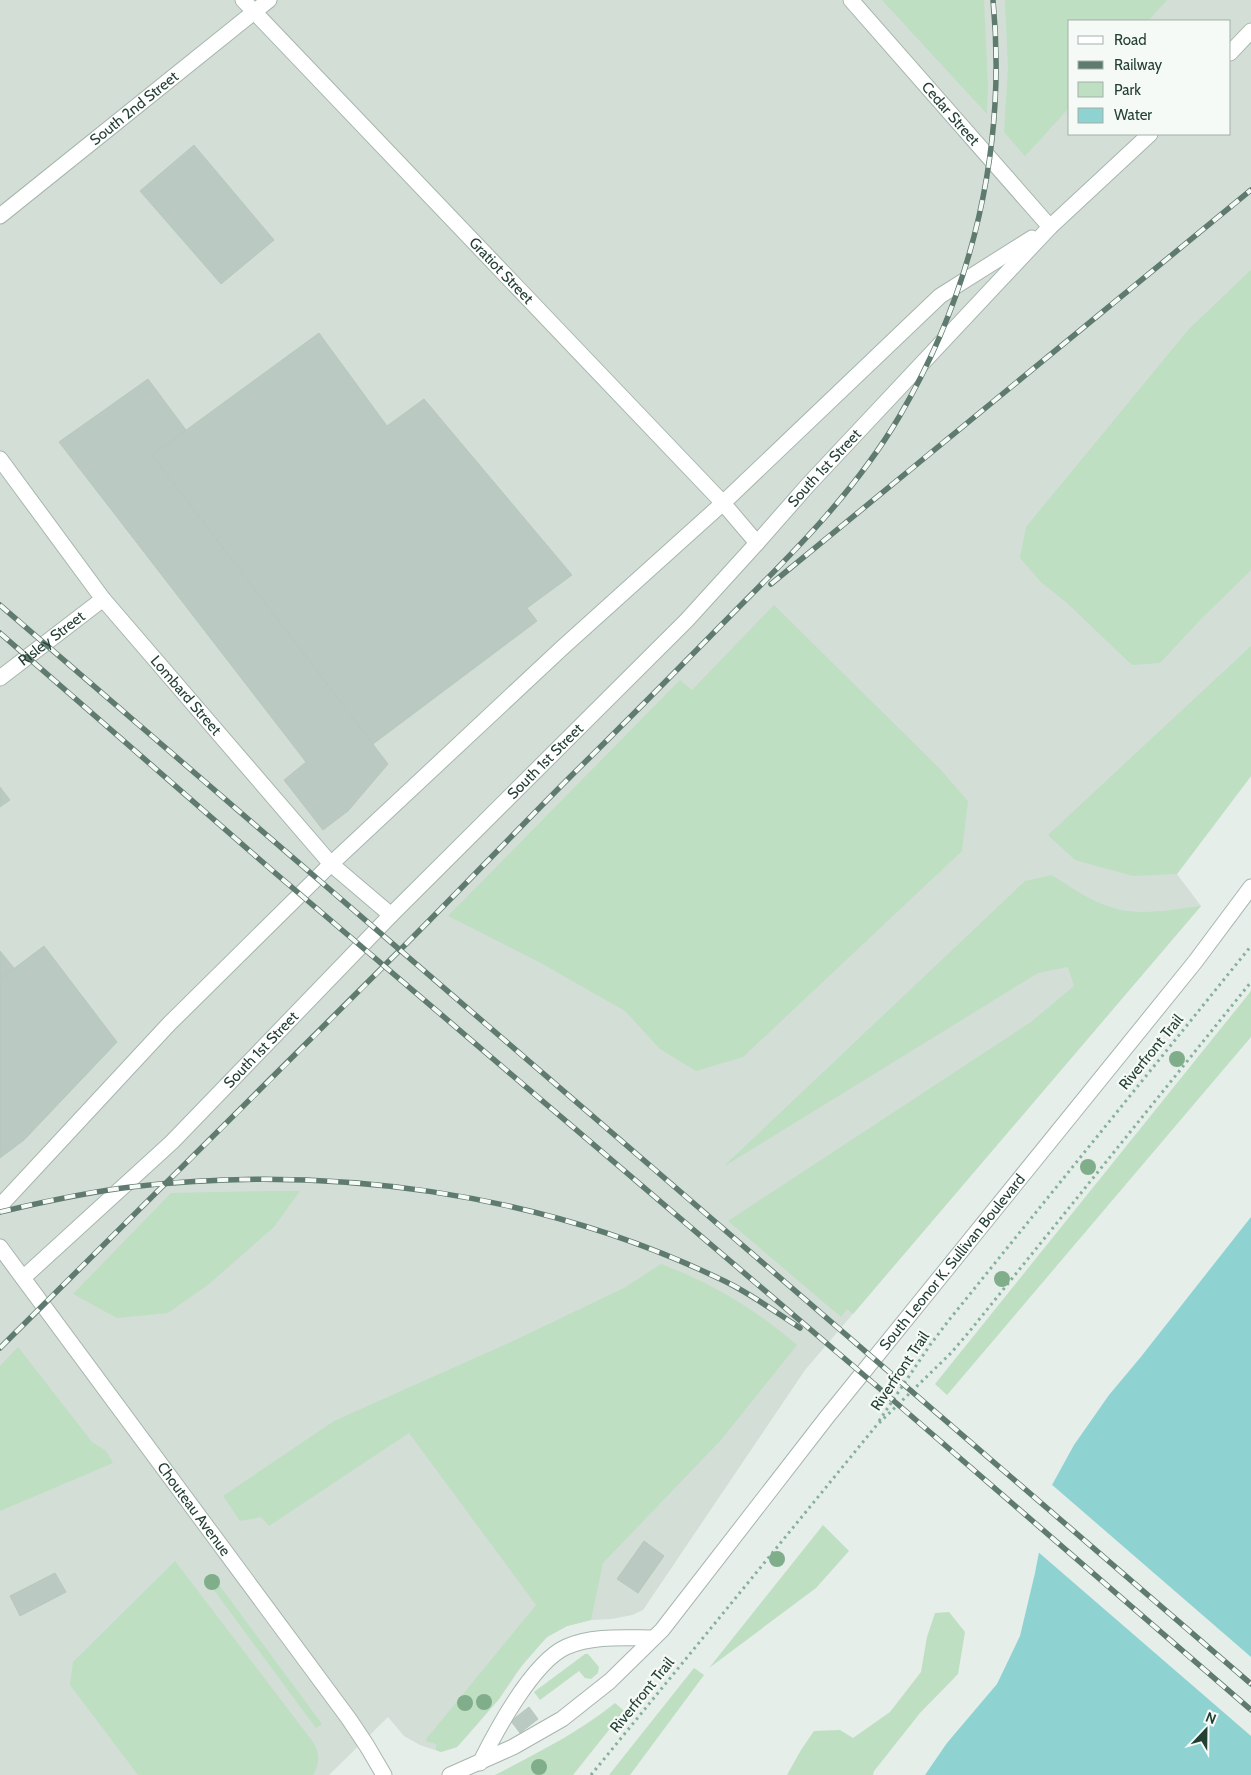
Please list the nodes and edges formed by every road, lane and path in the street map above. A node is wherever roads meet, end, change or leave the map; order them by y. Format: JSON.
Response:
{"nodes":[{"id":1,"x":243,"y":0,"type":"edge"},
{"id":2,"x":269,"y":0,"type":"edge"},
{"id":3,"x":851,"y":0,"type":"edge"},
{"id":4,"x":253,"y":12,"type":"junction"},
{"id":5,"x":1251,"y":31,"type":"edge"},
{"id":6,"x":1231,"y":52,"type":"edge"},
{"id":7,"x":1149,"y":135,"type":"edge"},
{"id":8,"x":0,"y":216,"type":"edge"},
{"id":9,"x":1050,"y":227,"type":"junction"},
{"id":10,"x":0,"y":459,"type":"edge"},
{"id":11,"x":723,"y":503,"type":"junction"},
{"id":12,"x":757,"y":543,"type":"junction"},
{"id":13,"x":103,"y":599,"type":"junction"},
{"id":14,"x":0,"y":678,"type":"edge"},
{"id":15,"x":331,"y":864,"type":"junction"},
{"id":16,"x":1251,"y":887,"type":"edge"},
{"id":17,"x":391,"y":915,"type":"junction"},
{"id":18,"x":1251,"y":946,"type":"edge"},
{"id":19,"x":1251,"y":982,"type":"edge"},
{"id":20,"x":0,"y":1206,"type":"edge"},
{"id":21,"x":0,"y":1247,"type":"edge"},
{"id":22,"x":23,"y":1278,"type":"junction"},
{"id":23,"x":876,"y":1426,"type":"junction"},
{"id":24,"x":653,"y":1638,"type":"junction"},
{"id":25,"x":480,"y":1763,"type":"junction"},
{"id":26,"x":384,"y":1775,"type":"edge"},
{"id":27,"x":450,"y":1775,"type":"edge"},
{"id":28,"x":591,"y":1775,"type":"edge"}],
"edges":[{"from":1,"to":4,"type":"street","name":"Gratiot Street"},
{"from":2,"to":4,"type":"street","name":"South 2nd Street"},
{"from":3,"to":9,"type":"street","name":"Cedar Street"},
{"from":4,"to":8,"type":"street","name":"South 2nd Street"},
{"from":4,"to":11,"type":"street","name":"Gratiot Street"},
{"from":5,"to":6,"type":"street"},
{"from":7,"to":9,"type":"street","name":"South 1st Street"},
{"from":9,"to":11,"type":"street","name":"South 1st Street"},
{"from":9,"to":12,"type":"street","name":"South 1st Street"},
{"from":10,"to":13,"type":"street","name":"Lombard Street"},
{"from":11,"to":12,"type":"street","name":"Gratiot Street"},
{"from":11,"to":15,"type":"street","name":"South 1st Street"},
{"from":12,"to":17,"type":"street","name":"South 1st Street"},
{"from":13,"to":14,"type":"street","name":"Risley Street"},
{"from":13,"to":15,"type":"street","name":"Lombard Street"},
{"from":15,"to":17,"type":"street","name":"Lombard Street"},
{"from":15,"to":20,"type":"street","name":"South 1st Street"},
{"from":16,"to":24,"type":"street","name":"South Leonor K. Sullivan Boulevard"},
{"from":17,"to":22,"type":"street","name":"South 1st Street"},
{"from":18,"to":23,"type":"path","name":"Riverfront Trail"},
{"from":19,"to":23,"type":"path","name":"Riverfront Trail"},
{"from":21,"to":22,"type":"street","name":"Chouteau Avenue"},
{"from":22,"to":26,"type":"street","name":"Chouteau Avenue"},
{"from":23,"to":28,"type":"path","name":"Riverfront Trail"},
{"from":24,"to":25,"type":"street","name":"South Leonor K. Sullivan Boulevard"},
{"from":24,"to":25,"type":"street"},
{"from":25,"to":27,"type":"street","name":"South Leonor K. Sullivan Boulevard"}]}
